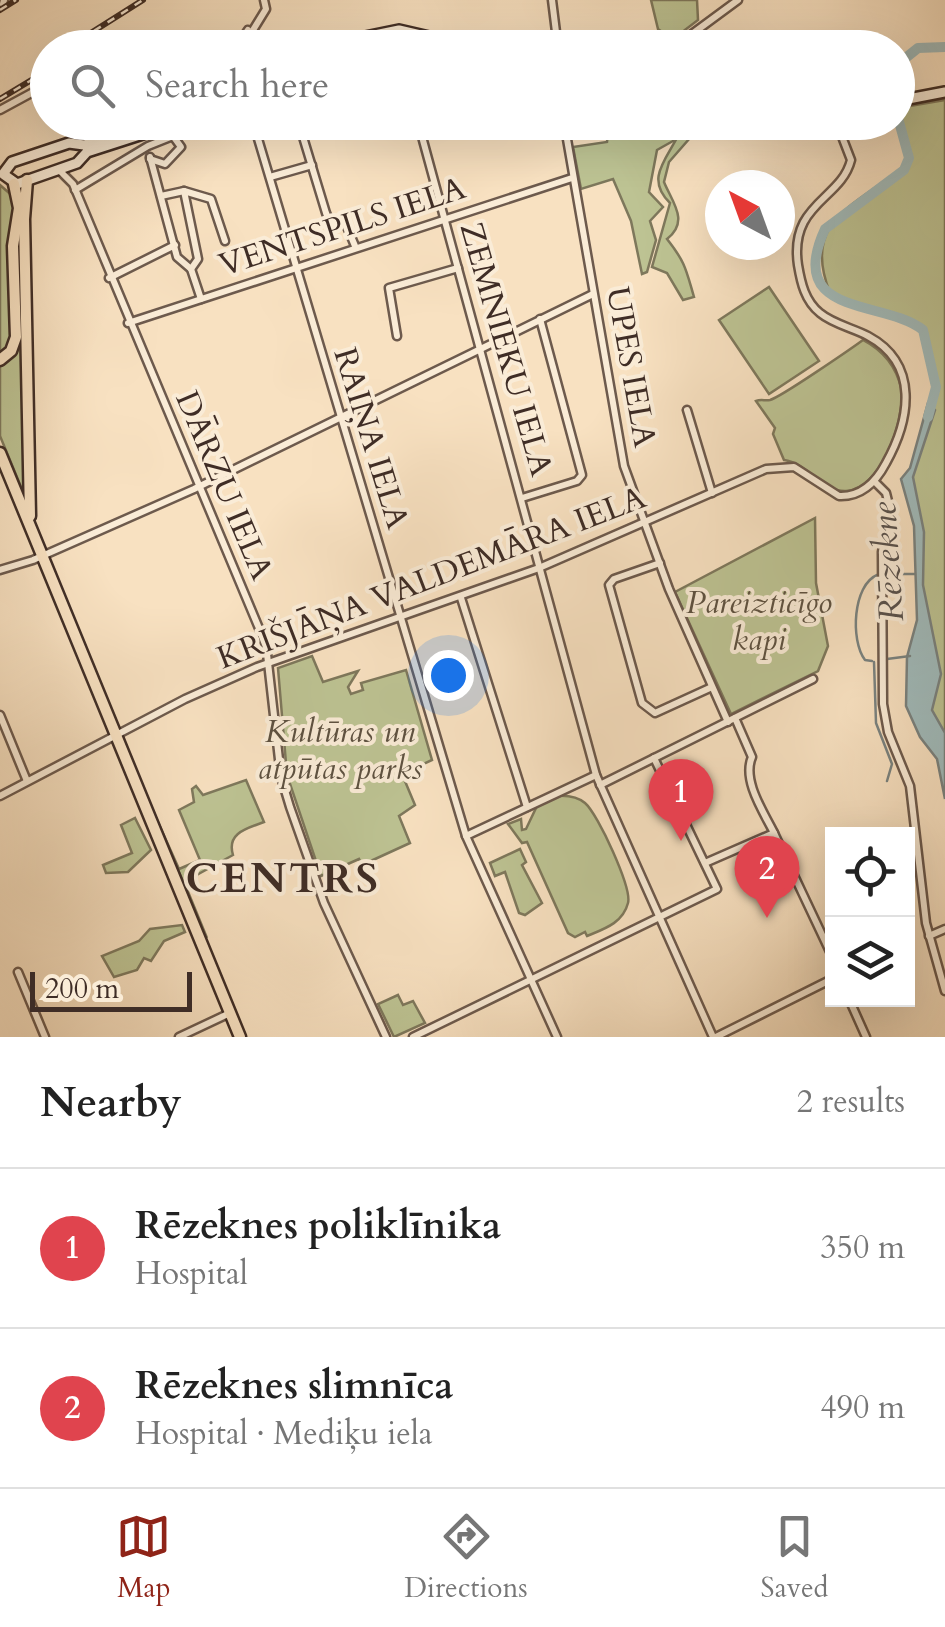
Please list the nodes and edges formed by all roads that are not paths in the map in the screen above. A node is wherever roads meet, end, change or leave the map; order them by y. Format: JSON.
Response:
{"nodes":[{"id":1,"x":264,"y":0,"type":"edge"},
{"id":2,"x":552,"y":0,"type":"edge"},
{"id":3,"x":738,"y":0,"type":"edge"},
{"id":4,"x":251,"y":30,"type":"edge"},
{"id":5,"x":556,"y":30,"type":"edge"},
{"id":6,"x":700,"y":30,"type":"edge"},
{"id":7,"x":945,"y":92,"type":"edge"},
{"id":8,"x":30,"y":94,"type":"edge"},
{"id":9,"x":915,"y":98,"type":"edge"},
{"id":10,"x":0,"y":110,"type":"edge"},
{"id":11,"x":105,"y":140,"type":"edge"},
{"id":12,"x":131,"y":140,"type":"edge"},
{"id":13,"x":161,"y":140,"type":"edge"},
{"id":14,"x":175,"y":140,"type":"edge"},
{"id":15,"x":260,"y":140,"type":"edge"},
{"id":16,"x":305,"y":140,"type":"edge"},
{"id":17,"x":423,"y":140,"type":"edge"},
{"id":18,"x":567,"y":140,"type":"edge"},
{"id":19,"x":844,"y":140,"type":"edge"},
{"id":20,"x":98,"y":142,"type":"joint"},
{"id":21,"x":79,"y":145,"type":"junction"},
{"id":22,"x":145,"y":148,"type":"junction"},
{"id":23,"x":150,"y":158,"type":"junction"},
{"id":24,"x":80,"y":159,"type":"junction"},
{"id":25,"x":312,"y":165,"type":"junction"},
{"id":26,"x":2,"y":170,"type":"edge"},
{"id":27,"x":57,"y":170,"type":"junction"},
{"id":28,"x":270,"y":177,"type":"junction"},
{"id":29,"x":572,"y":178,"type":"junction"},
{"id":30,"x":28,"y":180,"type":"junction"},
{"id":31,"x":7,"y":182,"type":"edge"},
{"id":32,"x":74,"y":187,"type":"junction"},
{"id":33,"x":184,"y":191,"type":"junction"},
{"id":34,"x":162,"y":196,"type":"junction"},
{"id":35,"x":445,"y":218,"type":"junction"},
{"id":36,"x":225,"y":241,"type":"dead end"},
{"id":37,"x":175,"y":245,"type":"junction"},
{"id":38,"x":355,"y":246,"type":"junction"},
{"id":39,"x":296,"y":266,"type":"junction"},
{"id":40,"x":192,"y":268,"type":"junction"},
{"id":41,"x":458,"y":268,"type":"junction"},
{"id":42,"x":109,"y":278,"type":"junction"},
{"id":43,"x":593,"y":294,"type":"junction"},
{"id":44,"x":201,"y":299,"type":"junction"},
{"id":45,"x":540,"y":319,"type":"junction"},
{"id":46,"x":128,"y":324,"type":"junction"},
{"id":47,"x":398,"y":336,"type":"dead end"},
{"id":48,"x":480,"y":348,"type":"junction"},
{"id":49,"x":0,"y":360,"type":"edge"},
{"id":50,"x":687,"y":410,"type":"dead end"},
{"id":51,"x":340,"y":417,"type":"junction"},
{"id":52,"x":0,"y":453,"type":"edge"},
{"id":53,"x":6,"y":480,"type":"edge"},
{"id":54,"x":874,"y":481,"type":"junction"},
{"id":55,"x":198,"y":487,"type":"junction"},
{"id":56,"x":712,"y":493,"type":"junction"},
{"id":57,"x":522,"y":498,"type":"junction"},
{"id":58,"x":646,"y":523,"type":"junction"},
{"id":59,"x":30,"y":526,"type":"junction"},
{"id":60,"x":42,"y":555,"type":"junction"},
{"id":61,"x":660,"y":562,"type":"junction"},
{"id":62,"x":539,"y":568,"type":"junction"},
{"id":63,"x":0,"y":570,"type":"edge"},
{"id":64,"x":461,"y":598,"type":"junction"},
{"id":65,"x":400,"y":618,"type":"junction"},
{"id":66,"x":271,"y":662,"type":"junction"},
{"id":67,"x":813,"y":679,"type":"dead end"},
{"id":68,"x":712,"y":688,"type":"junction"},
{"id":69,"x":0,"y":715,"type":"edge"},
{"id":70,"x":732,"y":720,"type":"junction"},
{"id":71,"x":116,"y":735,"type":"junction"},
{"id":72,"x":654,"y":758,"type":"junction"},
{"id":73,"x":596,"y":775,"type":"junction"},
{"id":74,"x":27,"y":781,"type":"junction"},
{"id":75,"x":600,"y":785,"type":"junction"},
{"id":76,"x":0,"y":796,"type":"edge"},
{"id":77,"x":528,"y":807,"type":"junction"},
{"id":78,"x":774,"y":833,"type":"junction"},
{"id":79,"x":466,"y":836,"type":"junction"},
{"id":80,"x":705,"y":863,"type":"junction"},
{"id":81,"x":659,"y":917,"type":"junction"},
{"id":82,"x":937,"y":932,"type":"edge"},
{"id":83,"x":825,"y":942,"type":"edge"},
{"id":84,"x":18,"y":972,"type":"dead end"},
{"id":85,"x":530,"y":980,"type":"junction"},
{"id":86,"x":825,"y":982,"type":"edge"},
{"id":87,"x":945,"y":991,"type":"edge"},
{"id":88,"x":852,"y":1007,"type":"edge"},
{"id":89,"x":230,"y":1013,"type":"junction"},
{"id":90,"x":44,"y":1037,"type":"edge"},
{"id":91,"x":179,"y":1037,"type":"edge"},
{"id":92,"x":240,"y":1037,"type":"edge"},
{"id":93,"x":386,"y":1037,"type":"edge"},
{"id":94,"x":414,"y":1037,"type":"edge"},
{"id":95,"x":557,"y":1037,"type":"edge"},
{"id":96,"x":715,"y":1037,"type":"edge"},
{"id":97,"x":866,"y":1037,"type":"edge"}],
"edges":[{"from":1,"to":4,"type":"street"},
{"from":2,"to":5,"type":"street"},
{"from":3,"to":6,"type":"street"},
{"from":7,"to":9,"type":"main road"},
{"from":8,"to":10,"type":"street"},
{"from":11,"to":20,"type":"main road"},
{"from":12,"to":24,"type":"main road"},
{"from":13,"to":22,"type":"street"},
{"from":14,"to":23,"type":"street"},
{"from":15,"to":28,"type":"street","name":"RAIŅA IELA"},
{"from":16,"to":25,"type":"street"},
{"from":17,"to":35,"type":"street","name":"ZEMNIEKU IELA"},
{"from":18,"to":29,"type":"street","name":"UPES IELA"},
{"from":19,"to":54,"type":"street"},
{"from":20,"to":21,"type":"main road"},
{"from":21,"to":24,"type":"main road"},
{"from":21,"to":26,"type":"main road"},
{"from":22,"to":23,"type":"street"},
{"from":22,"to":32,"type":"street"},
{"from":23,"to":34,"type":"street"},
{"from":24,"to":27,"type":"main road"},
{"from":24,"to":32,"type":"street"},
{"from":25,"to":28,"type":"street"},
{"from":25,"to":38,"type":"street"},
{"from":26,"to":31,"type":"main road"},
{"from":27,"to":30,"type":"main road"},
{"from":27,"to":32,"type":"street","name":"DĀRZU IELA"},
{"from":28,"to":39,"type":"street","name":"RAIŅA IELA"},
{"from":29,"to":35,"type":"street","name":"VENTSPILS IELA"},
{"from":29,"to":43,"type":"street","name":"UPES IELA"},
{"from":30,"to":31,"type":"main road"},
{"from":30,"to":59,"type":"main road"},
{"from":31,"to":49,"type":"main road"},
{"from":32,"to":42,"type":"street","name":"DĀRZU IELA"},
{"from":33,"to":34,"type":"street"},
{"from":33,"to":36,"type":"street"},
{"from":33,"to":40,"type":"street"},
{"from":34,"to":37,"type":"street"},
{"from":35,"to":38,"type":"street","name":"VENTSPILS IELA"},
{"from":35,"to":41,"type":"street","name":"ZEMNIEKU IELA"},
{"from":37,"to":40,"type":"street"},
{"from":37,"to":42,"type":"street"},
{"from":38,"to":39,"type":"street","name":"VENTSPILS IELA"},
{"from":39,"to":44,"type":"street","name":"VENTSPILS IELA"},
{"from":39,"to":51,"type":"street","name":"RAIŅA IELA"},
{"from":40,"to":44,"type":"street"},
{"from":41,"to":47,"type":"street"},
{"from":41,"to":48,"type":"street","name":"ZEMNIEKU IELA"},
{"from":42,"to":46,"type":"street","name":"DĀRZU IELA"},
{"from":43,"to":45,"type":"street"},
{"from":43,"to":58,"type":"street","name":"UPES IELA"},
{"from":44,"to":46,"type":"street","name":"VENTSPILS IELA"},
{"from":45,"to":48,"type":"street"},
{"from":45,"to":57,"type":"street"},
{"from":46,"to":55,"type":"street","name":"DĀRZU IELA"},
{"from":48,"to":51,"type":"street"},
{"from":48,"to":57,"type":"street","name":"ZEMNIEKU IELA"},
{"from":50,"to":56,"type":"street"},
{"from":51,"to":55,"type":"street"},
{"from":51,"to":65,"type":"street","name":"RAIŅA IELA"},
{"from":52,"to":53,"type":"main road"},
{"from":53,"to":59,"type":"main road"},
{"from":54,"to":56,"type":"street","name":"KRIŠJĀŅA VALDEMĀRA IELA"},
{"from":54,"to":82,"type":"street"},
{"from":55,"to":60,"type":"street"},
{"from":55,"to":66,"type":"street","name":"DĀRZU IELA"},
{"from":56,"to":58,"type":"street","name":"KRIŠJĀŅA VALDEMĀRA IELA"},
{"from":57,"to":62,"type":"street","name":"ZEMNIEKU IELA"},
{"from":58,"to":61,"type":"street","name":"UPES IELA"},
{"from":58,"to":62,"type":"street","name":"KRIŠJĀŅA VALDEMĀRA IELA"},
{"from":59,"to":60,"type":"main road"},
{"from":60,"to":63,"type":"street"},
{"from":60,"to":71,"type":"main road"},
{"from":61,"to":68,"type":"street","name":"UPES IELA"},
{"from":61,"to":68,"type":"street"},
{"from":62,"to":64,"type":"street","name":"KRIŠJĀŅA VALDEMĀRA IELA"},
{"from":62,"to":73,"type":"street","name":"ZEMNIEKU IELA"},
{"from":64,"to":65,"type":"street","name":"KRIŠJĀŅA VALDEMĀRA IELA"},
{"from":64,"to":77,"type":"street"},
{"from":65,"to":66,"type":"street","name":"KRIŠJĀŅA VALDEMĀRA IELA"},
{"from":65,"to":79,"type":"street","name":"RAIŅA IELA"},
{"from":66,"to":71,"type":"street","name":"KRIŠJĀŅA VALDEMĀRA IELA"},
{"from":66,"to":93,"type":"street","name":"DĀRZU IELA"},
{"from":67,"to":70,"type":"street"},
{"from":68,"to":70,"type":"street","name":"UPES IELA"},
{"from":69,"to":74,"type":"street"},
{"from":70,"to":72,"type":"street"},
{"from":70,"to":78,"type":"street","name":"UPES IELA"},
{"from":71,"to":74,"type":"street","name":"KRIŠJĀŅA VALDEMĀRA IELA"},
{"from":71,"to":89,"type":"main road"},
{"from":72,"to":75,"type":"street"},
{"from":72,"to":80,"type":"street"},
{"from":73,"to":75,"type":"street","name":"ZEMNIEKU IELA"},
{"from":73,"to":77,"type":"street"},
{"from":74,"to":76,"type":"street","name":"KRIŠJĀŅA VALDEMĀRA IELA"},
{"from":75,"to":81,"type":"street","name":"ZEMNIEKU IELA"},
{"from":77,"to":79,"type":"street"},
{"from":78,"to":80,"type":"street"},
{"from":78,"to":83,"type":"street","name":"UPES IELA"},
{"from":79,"to":85,"type":"street","name":"RAIŅA IELA"},
{"from":80,"to":81,"type":"street"},
{"from":81,"to":85,"type":"street"},
{"from":81,"to":96,"type":"street","name":"ZEMNIEKU IELA"},
{"from":82,"to":87,"type":"street"},
{"from":84,"to":90,"type":"street"},
{"from":85,"to":94,"type":"street"},
{"from":85,"to":95,"type":"street","name":"RAIŅA IELA"},
{"from":86,"to":96,"type":"street"},
{"from":88,"to":97,"type":"street"},
{"from":89,"to":91,"type":"street"},
{"from":89,"to":92,"type":"main road"}]}
